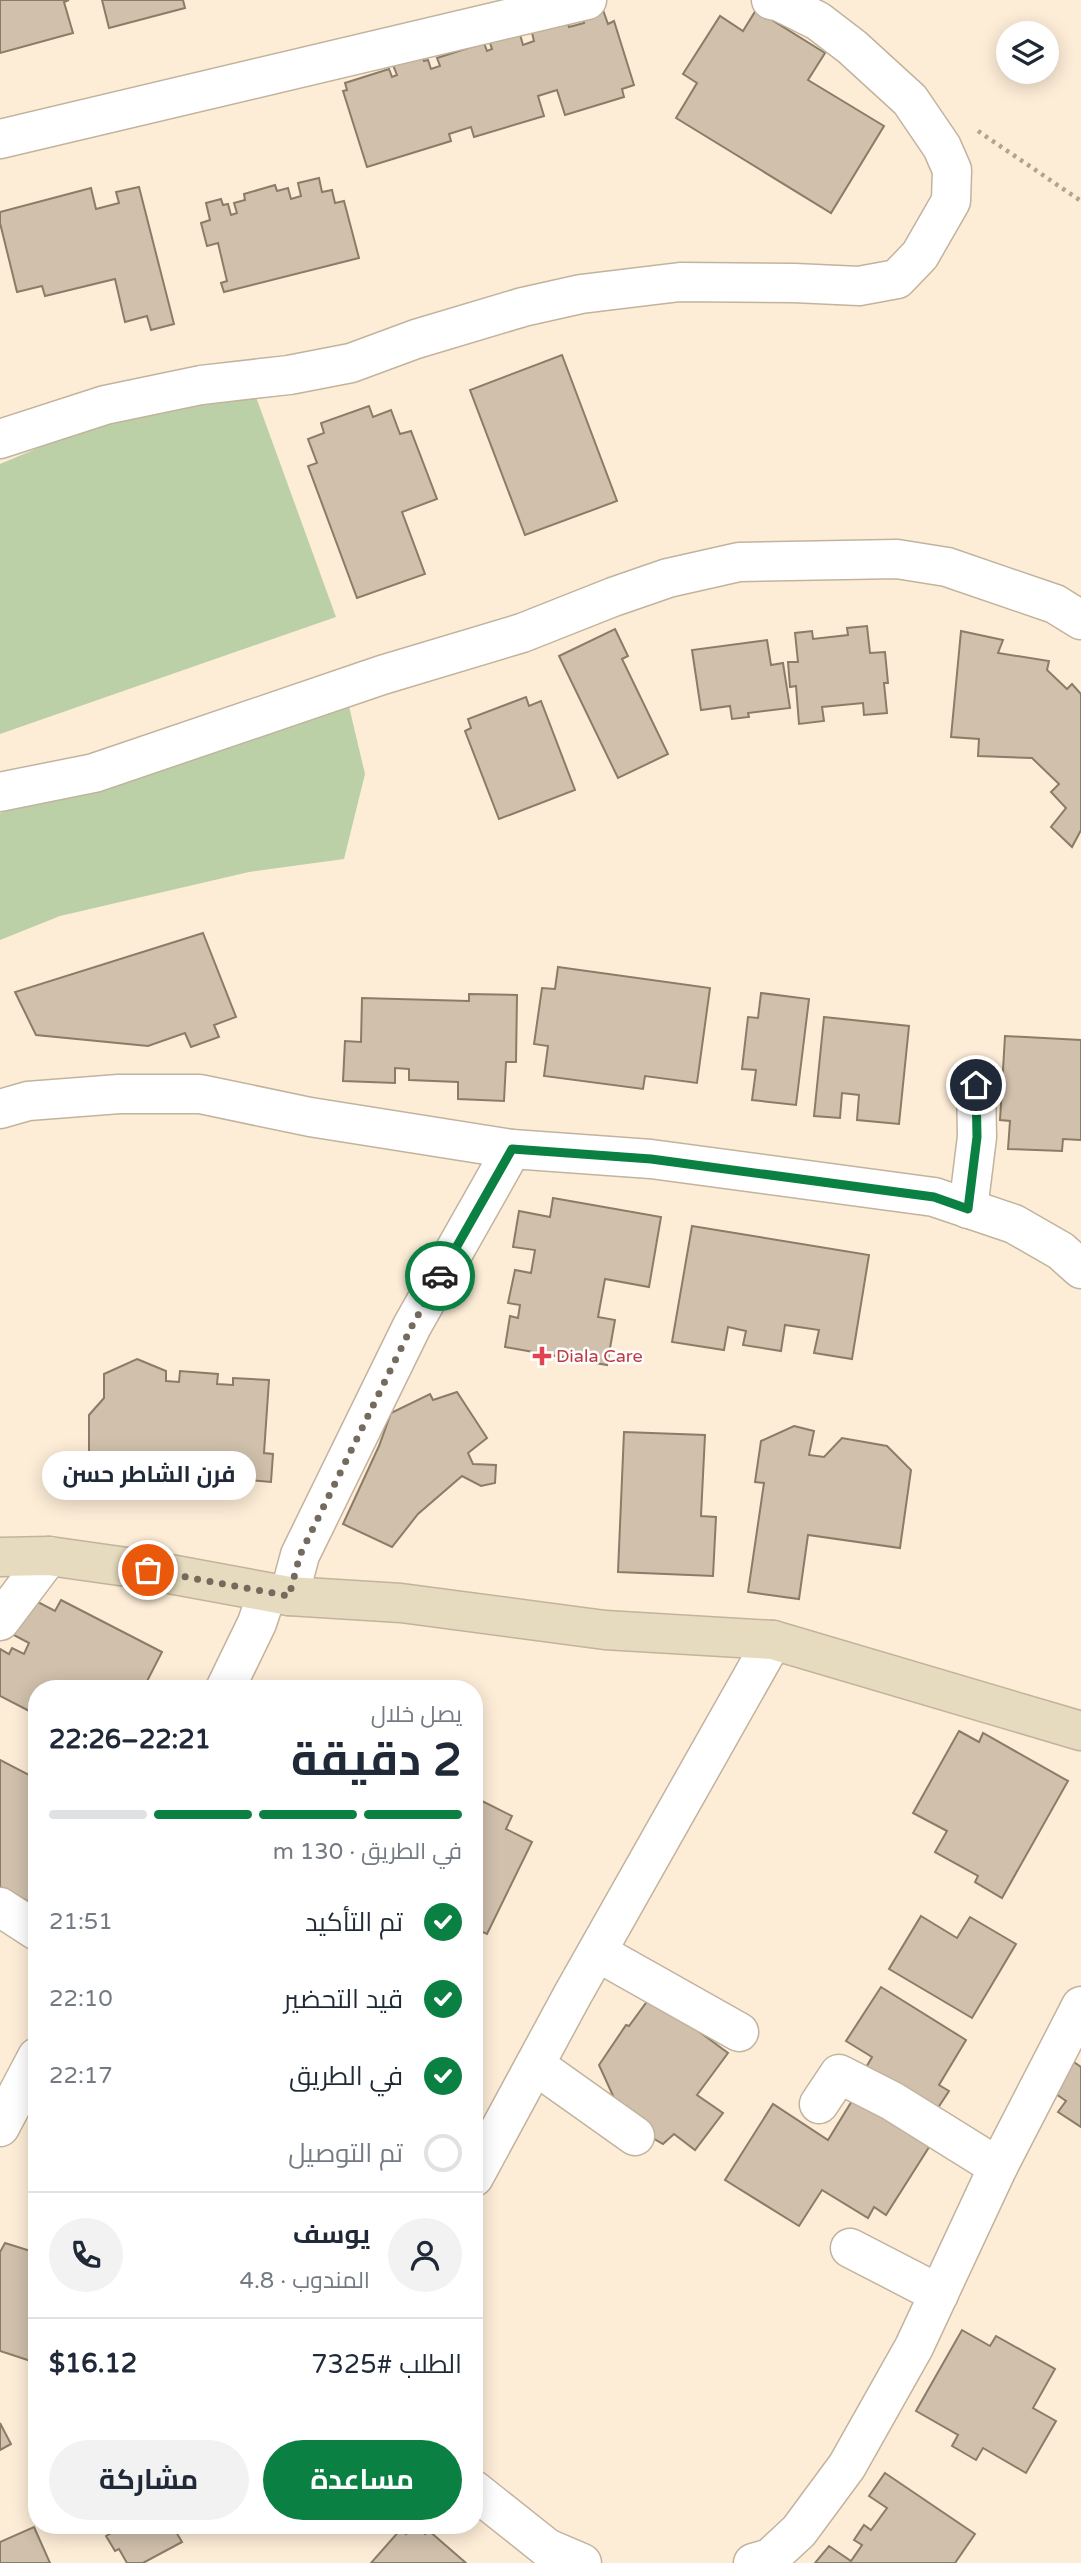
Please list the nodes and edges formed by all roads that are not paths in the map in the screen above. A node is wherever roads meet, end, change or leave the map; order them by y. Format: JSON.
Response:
{"nodes":[{"id":1,"x":587,"y":0,"type":"edge"},
{"id":2,"x":771,"y":0,"type":"edge"},
{"id":3,"x":0,"y":139,"type":"edge"},
{"id":4,"x":0,"y":439,"type":"edge"},
{"id":5,"x":1081,"y":620,"type":"edge"},
{"id":6,"x":0,"y":792,"type":"edge"},
{"id":7,"x":976,"y":1085,"type":"dead end"},
{"id":8,"x":0,"y":1109,"type":"edge"},
{"id":9,"x":512,"y":1149,"type":"junction"},
{"id":10,"x":968,"y":1209,"type":"junction"},
{"id":11,"x":1081,"y":1269,"type":"edge"},
{"id":12,"x":49,"y":1556,"type":"junction"},
{"id":13,"x":0,"y":1557,"type":"edge"},
{"id":14,"x":278,"y":1594,"type":"junction"},
{"id":15,"x":0,"y":1621,"type":"edge"},
{"id":16,"x":773,"y":1640,"type":"junction"},
{"id":17,"x":229,"y":1680,"type":"edge"},
{"id":18,"x":1081,"y":1731,"type":"edge"},
{"id":19,"x":0,"y":1907,"type":"edge"},
{"id":20,"x":28,"y":1925,"type":"edge"},
{"id":21,"x":597,"y":1952,"type":"junction"},
{"id":22,"x":1081,"y":2006,"type":"edge"},
{"id":23,"x":739,"y":2032,"type":"dead end"},
{"id":24,"x":535,"y":2065,"type":"junction"},
{"id":25,"x":28,"y":2074,"type":"edge"},
{"id":26,"x":819,"y":2104,"type":"dead end"},
{"id":27,"x":0,"y":2127,"type":"edge"},
{"id":28,"x":635,"y":2136,"type":"dead end"},
{"id":29,"x":483,"y":2160,"type":"edge"},
{"id":30,"x":998,"y":2166,"type":"junction"},
{"id":31,"x":850,"y":2248,"type":"dead end"},
{"id":32,"x":939,"y":2294,"type":"junction"},
{"id":33,"x":483,"y":2499,"type":"edge"},
{"id":34,"x":794,"y":2553,"type":"edge"},
{"id":35,"x":543,"y":2556,"type":"edge"},
{"id":36,"x":582,"y":2563,"type":"edge"},
{"id":37,"x":753,"y":2563,"type":"edge"}],
"edges":[{"from":1,"to":3,"type":"street"},
{"from":2,"to":4,"type":"street"},
{"from":5,"to":6,"type":"street"},
{"from":7,"to":10,"type":"street"},
{"from":8,"to":9,"type":"street"},
{"from":9,"to":10,"type":"street"},
{"from":9,"to":14,"type":"street"},
{"from":10,"to":11,"type":"street"},
{"from":12,"to":13,"type":"street"},
{"from":12,"to":14,"type":"street"},
{"from":12,"to":15,"type":"street"},
{"from":14,"to":16,"type":"street"},
{"from":14,"to":17,"type":"street"},
{"from":16,"to":18,"type":"street"},
{"from":16,"to":21,"type":"street"},
{"from":19,"to":20,"type":"street"},
{"from":21,"to":23,"type":"street"},
{"from":21,"to":24,"type":"street"},
{"from":22,"to":30,"type":"street"},
{"from":24,"to":28,"type":"street"},
{"from":24,"to":29,"type":"street"},
{"from":25,"to":27,"type":"street"},
{"from":26,"to":30,"type":"street"},
{"from":30,"to":32,"type":"street"},
{"from":31,"to":32,"type":"street"},
{"from":32,"to":34,"type":"street"},
{"from":33,"to":35,"type":"street"},
{"from":34,"to":37,"type":"street"},
{"from":35,"to":36,"type":"street"}]}
